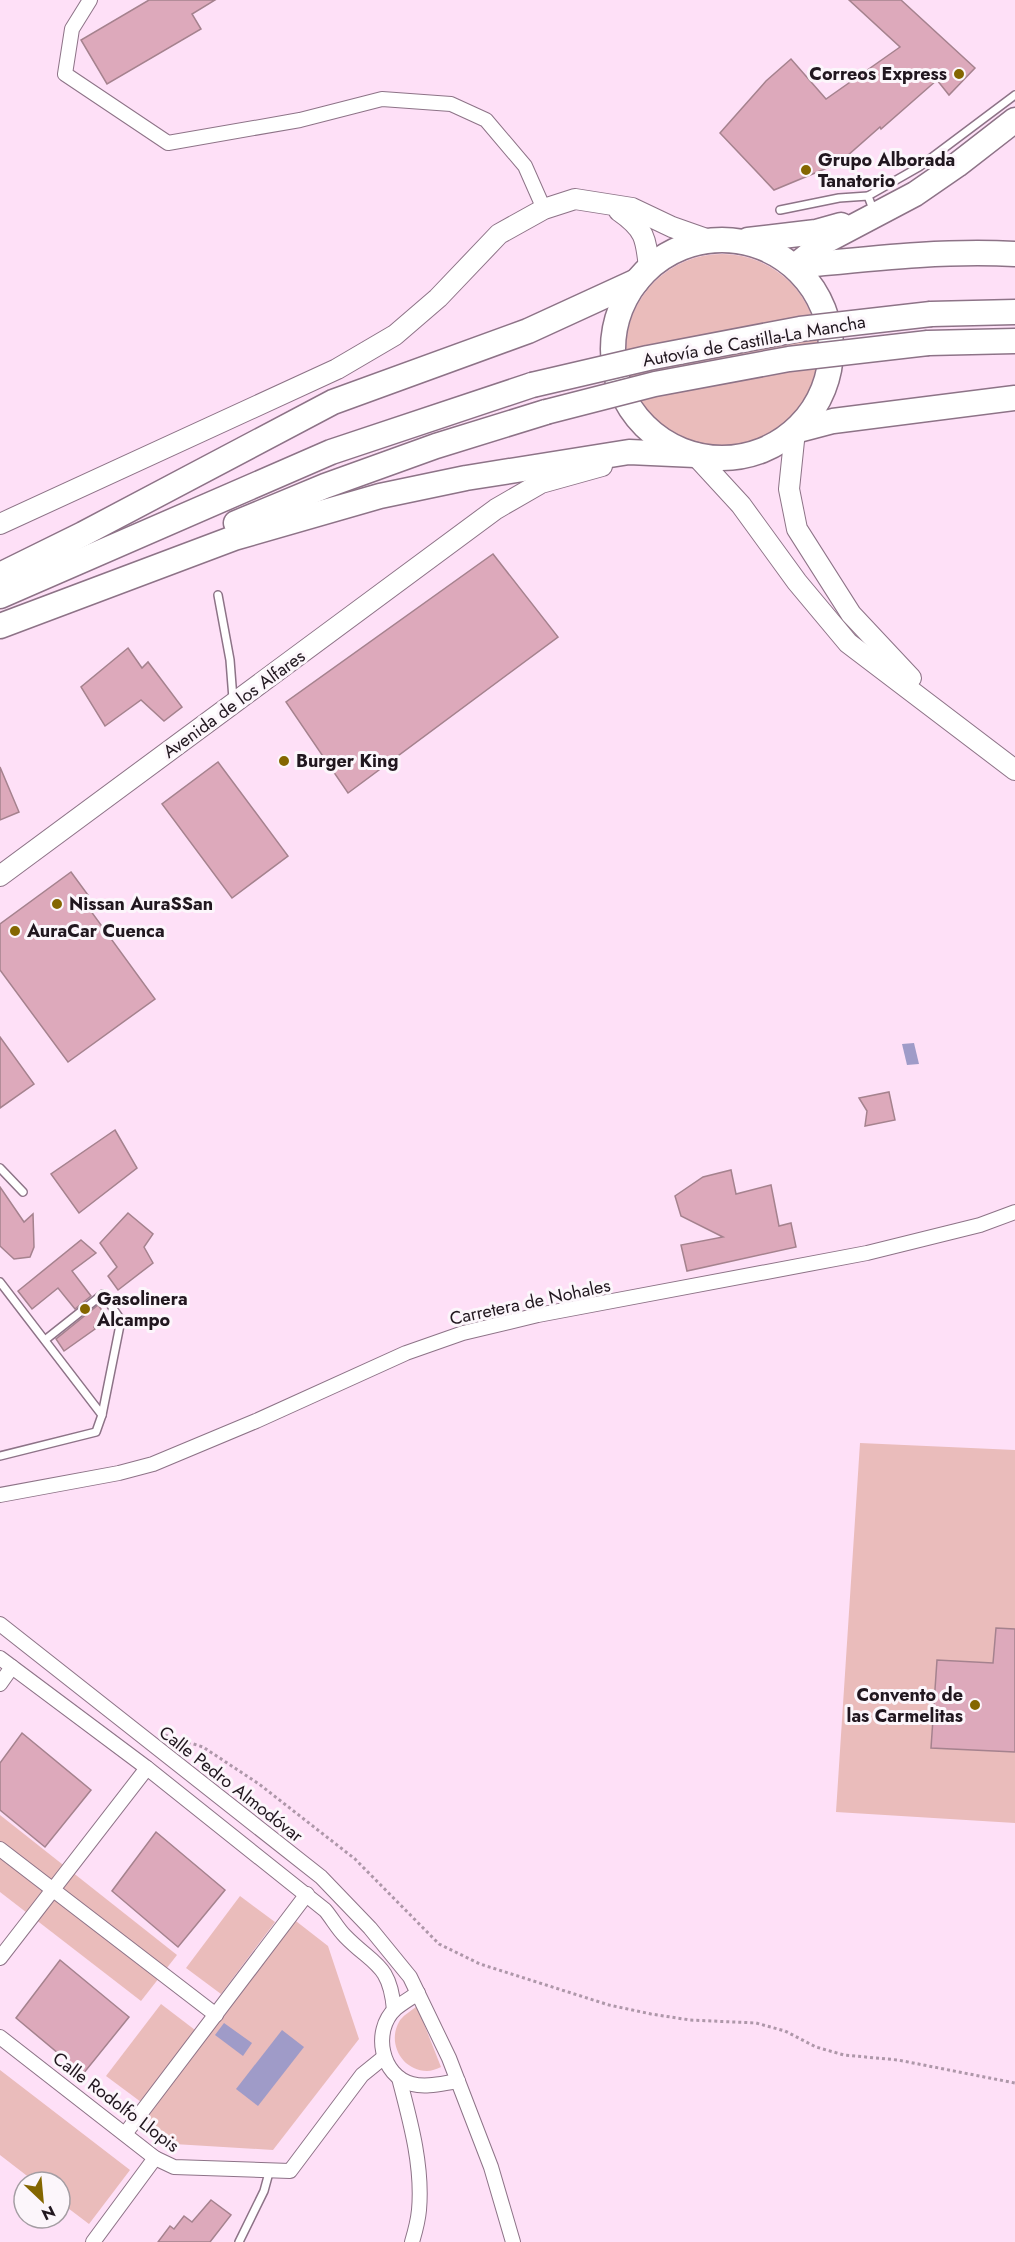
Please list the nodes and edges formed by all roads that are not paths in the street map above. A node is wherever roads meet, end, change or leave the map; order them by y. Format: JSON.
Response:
{"nodes":[{"id":1,"x":90,"y":0,"type":"edge"},
{"id":2,"x":1015,"y":95,"type":"edge"},
{"id":3,"x":1015,"y":120,"type":"edge"},
{"id":4,"x":609,"y":205,"type":"junction"},
{"id":5,"x":872,"y":206,"type":"junction"},
{"id":6,"x":544,"y":209,"type":"junction"},
{"id":7,"x":780,"y":210,"type":"dead end"},
{"id":8,"x":710,"y":240,"type":"junction"},
{"id":9,"x":737,"y":241,"type":"junction"},
{"id":10,"x":1015,"y":254,"type":"edge"},
{"id":11,"x":795,"y":266,"type":"junction"},
{"id":12,"x":643,"y":275,"type":"junction"},
{"id":13,"x":1015,"y":312,"type":"edge"},
{"id":14,"x":1015,"y":341,"type":"edge"},
{"id":15,"x":1015,"y":398,"type":"edge"},
{"id":16,"x":795,"y":431,"type":"junction"},
{"id":17,"x":658,"y":454,"type":"junction"},
{"id":18,"x":695,"y":455,"type":"junction"},
{"id":19,"x":0,"y":524,"type":"edge"},
{"id":20,"x":0,"y":575,"type":"edge"},
{"id":21,"x":218,"y":595,"type":"dead end"},
{"id":22,"x":0,"y":596,"type":"edge"},
{"id":23,"x":0,"y":626,"type":"edge"},
{"id":24,"x":233,"y":704,"type":"junction"},
{"id":25,"x":945,"y":716,"type":"junction"},
{"id":26,"x":1015,"y":770,"type":"edge"},
{"id":27,"x":0,"y":876,"type":"edge"},
{"id":28,"x":0,"y":1168,"type":"edge"},
{"id":29,"x":23,"y":1192,"type":"dead end"},
{"id":30,"x":1015,"y":1212,"type":"edge"},
{"id":31,"x":0,"y":1282,"type":"edge"},
{"id":32,"x":45,"y":1340,"type":"junction"},
{"id":33,"x":102,"y":1415,"type":"junction"},
{"id":34,"x":0,"y":1456,"type":"edge"},
{"id":35,"x":0,"y":1495,"type":"edge"},
{"id":36,"x":0,"y":1624,"type":"edge"},
{"id":37,"x":0,"y":1658,"type":"edge"},
{"id":38,"x":12,"y":1667,"type":"junction"},
{"id":39,"x":0,"y":1684,"type":"edge"},
{"id":40,"x":147,"y":1768,"type":"junction"},
{"id":41,"x":0,"y":1849,"type":"edge"},
{"id":42,"x":53,"y":1888,"type":"junction"},
{"id":43,"x":307,"y":1894,"type":"junction"},
{"id":44,"x":0,"y":1958,"type":"edge"},
{"id":45,"x":418,"y":1993,"type":"junction"},
{"id":46,"x":394,"y":2010,"type":"junction"},
{"id":47,"x":216,"y":2015,"type":"junction"},
{"id":48,"x":0,"y":2037,"type":"edge"},
{"id":49,"x":383,"y":2058,"type":"junction"},
{"id":50,"x":399,"y":2078,"type":"junction"},
{"id":51,"x":458,"y":2081,"type":"junction"},
{"id":52,"x":125,"y":2134,"type":"junction"},
{"id":53,"x":155,"y":2158,"type":"junction"},
{"id":54,"x":270,"y":2169,"type":"junction"},
{"id":55,"x":93,"y":2242,"type":"edge"},
{"id":56,"x":239,"y":2242,"type":"edge"},
{"id":57,"x":412,"y":2242,"type":"edge"},
{"id":58,"x":513,"y":2242,"type":"edge"}],
"edges":[{"from":1,"to":6,"type":"street"},
{"from":2,"to":5,"type":"lane"},
{"from":3,"to":5,"type":"highway"},
{"from":4,"to":6,"type":"street"},
{"from":4,"to":8,"type":"street"},
{"from":4,"to":12,"type":"street"},
{"from":5,"to":7,"type":"lane"},
{"from":5,"to":9,"type":"highway"},
{"from":5,"to":11,"type":"highway"},
{"from":6,"to":19,"type":"street"},
{"from":8,"to":9,"type":"highway"},
{"from":8,"to":12,"type":"highway"},
{"from":9,"to":11,"type":"highway"},
{"from":10,"to":11,"type":"highway"},
{"from":11,"to":16,"type":"highway"},
{"from":12,"to":18,"type":"highway"},
{"from":12,"to":20,"type":"highway"},
{"from":13,"to":22,"type":"highway","name":"Autovía de Castilla-La Mancha","bridge":true},
{"from":14,"to":23,"type":"highway","name":"Autovía de Castilla-La Mancha","bridge":true},
{"from":15,"to":16,"type":"highway"},
{"from":16,"to":18,"type":"highway"},
{"from":16,"to":25,"type":"street"},
{"from":17,"to":18,"type":"highway"},
{"from":17,"to":23,"type":"highway"},
{"from":17,"to":24,"type":"street","name":"Avenida de los Alfares"},
{"from":18,"to":25,"type":"street"},
{"from":21,"to":24,"type":"lane"},
{"from":24,"to":27,"type":"street","name":"Avenida de los Alfares"},
{"from":25,"to":26,"type":"street"},
{"from":28,"to":29,"type":"lane"},
{"from":30,"to":35,"type":"street","name":"Carretera de Nohales"},
{"from":31,"to":32,"type":"lane"},
{"from":32,"to":33,"type":"lane"},
{"from":32,"to":33,"type":"lane"},
{"from":33,"to":34,"type":"lane"},
{"from":36,"to":45,"type":"street","name":"Calle Pedro Almodóvar"},
{"from":37,"to":38,"type":"street"},
{"from":38,"to":39,"type":"street"},
{"from":38,"to":40,"type":"street"},
{"from":40,"to":42,"type":"street"},
{"from":40,"to":43,"type":"street"},
{"from":41,"to":42,"type":"street"},
{"from":42,"to":44,"type":"street"},
{"from":42,"to":47,"type":"street"},
{"from":43,"to":46,"type":"street"},
{"from":43,"to":47,"type":"street"},
{"from":45,"to":46,"type":"street"},
{"from":45,"to":51,"type":"street","name":"Calle Pedro Almodóvar"},
{"from":46,"to":49,"type":"street"},
{"from":47,"to":52,"type":"street"},
{"from":48,"to":52,"type":"street","name":"Calle Rodolfo Llopis"},
{"from":49,"to":50,"type":"street"},
{"from":49,"to":54,"type":"street","name":"Calle Rodolfo Llopis"},
{"from":50,"to":51,"type":"street"},
{"from":50,"to":57,"type":"street"},
{"from":51,"to":58,"type":"street","name":"Calle Pedro Almodóvar"},
{"from":52,"to":53,"type":"street","name":"Calle Rodolfo Llopis"},
{"from":53,"to":54,"type":"street","name":"Calle Rodolfo Llopis"},
{"from":53,"to":55,"type":"street"},
{"from":54,"to":56,"type":"lane"}]}
